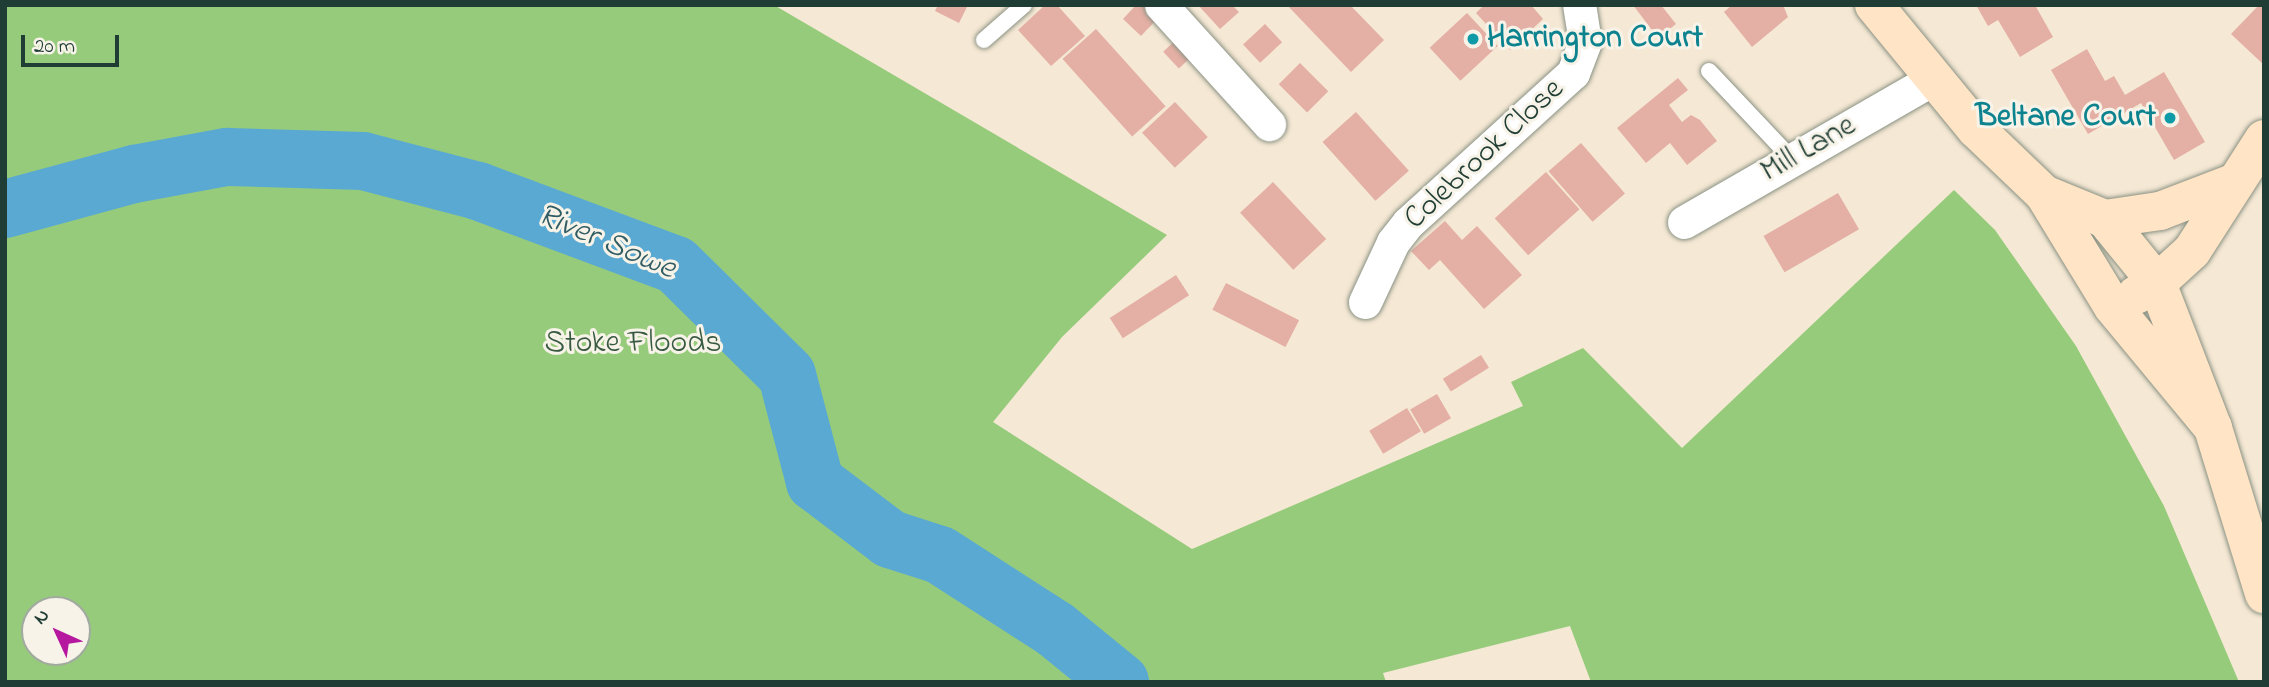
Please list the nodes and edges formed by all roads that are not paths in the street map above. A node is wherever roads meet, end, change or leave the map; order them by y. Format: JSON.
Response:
{"nodes":[{"id":1,"x":1024,"y":5,"type":"edge"},
{"id":2,"x":1161,"y":5,"type":"edge"},
{"id":3,"x":1579,"y":5,"type":"edge"},
{"id":4,"x":1874,"y":5,"type":"edge"},
{"id":5,"x":984,"y":40,"type":"dead end"},
{"id":6,"x":1709,"y":71,"type":"dead end"},
{"id":7,"x":1934,"y":78,"type":"junction"},
{"id":8,"x":1269,"y":124,"type":"dead end"},
{"id":9,"x":2264,"y":139,"type":"edge"},
{"id":10,"x":1792,"y":159,"type":"junction"},
{"id":11,"x":2236,"y":182,"type":"junction"},
{"id":12,"x":2044,"y":194,"type":"junction"},
{"id":13,"x":2105,"y":219,"type":"junction"},
{"id":14,"x":1684,"y":222,"type":"dead end"},
{"id":15,"x":2157,"y":283,"type":"junction"},
{"id":16,"x":1365,"y":302,"type":"dead end"},
{"id":17,"x":2113,"y":307,"type":"junction"},
{"id":18,"x":2213,"y":428,"type":"junction"},
{"id":19,"x":2264,"y":594,"type":"edge"}],
"edges":[{"from":1,"to":5,"type":"lane"},
{"from":2,"to":8,"type":"street"},
{"from":3,"to":16,"type":"street","name":"Colebrook Close"},
{"from":4,"to":7,"type":"main road"},
{"from":6,"to":10,"type":"lane"},
{"from":7,"to":10,"type":"street","name":"Mill Lane"},
{"from":7,"to":12,"type":"main road"},
{"from":9,"to":11,"type":"main road"},
{"from":10,"to":14,"type":"street","name":"Mill Lane"},
{"from":11,"to":13,"type":"main road"},
{"from":11,"to":15,"type":"main road"},
{"from":12,"to":13,"type":"main road"},
{"from":12,"to":17,"type":"main road"},
{"from":13,"to":15,"type":"main road"},
{"from":15,"to":17,"type":"main road"},
{"from":15,"to":18,"type":"main road"},
{"from":17,"to":18,"type":"main road"},
{"from":18,"to":19,"type":"main road"}]}
